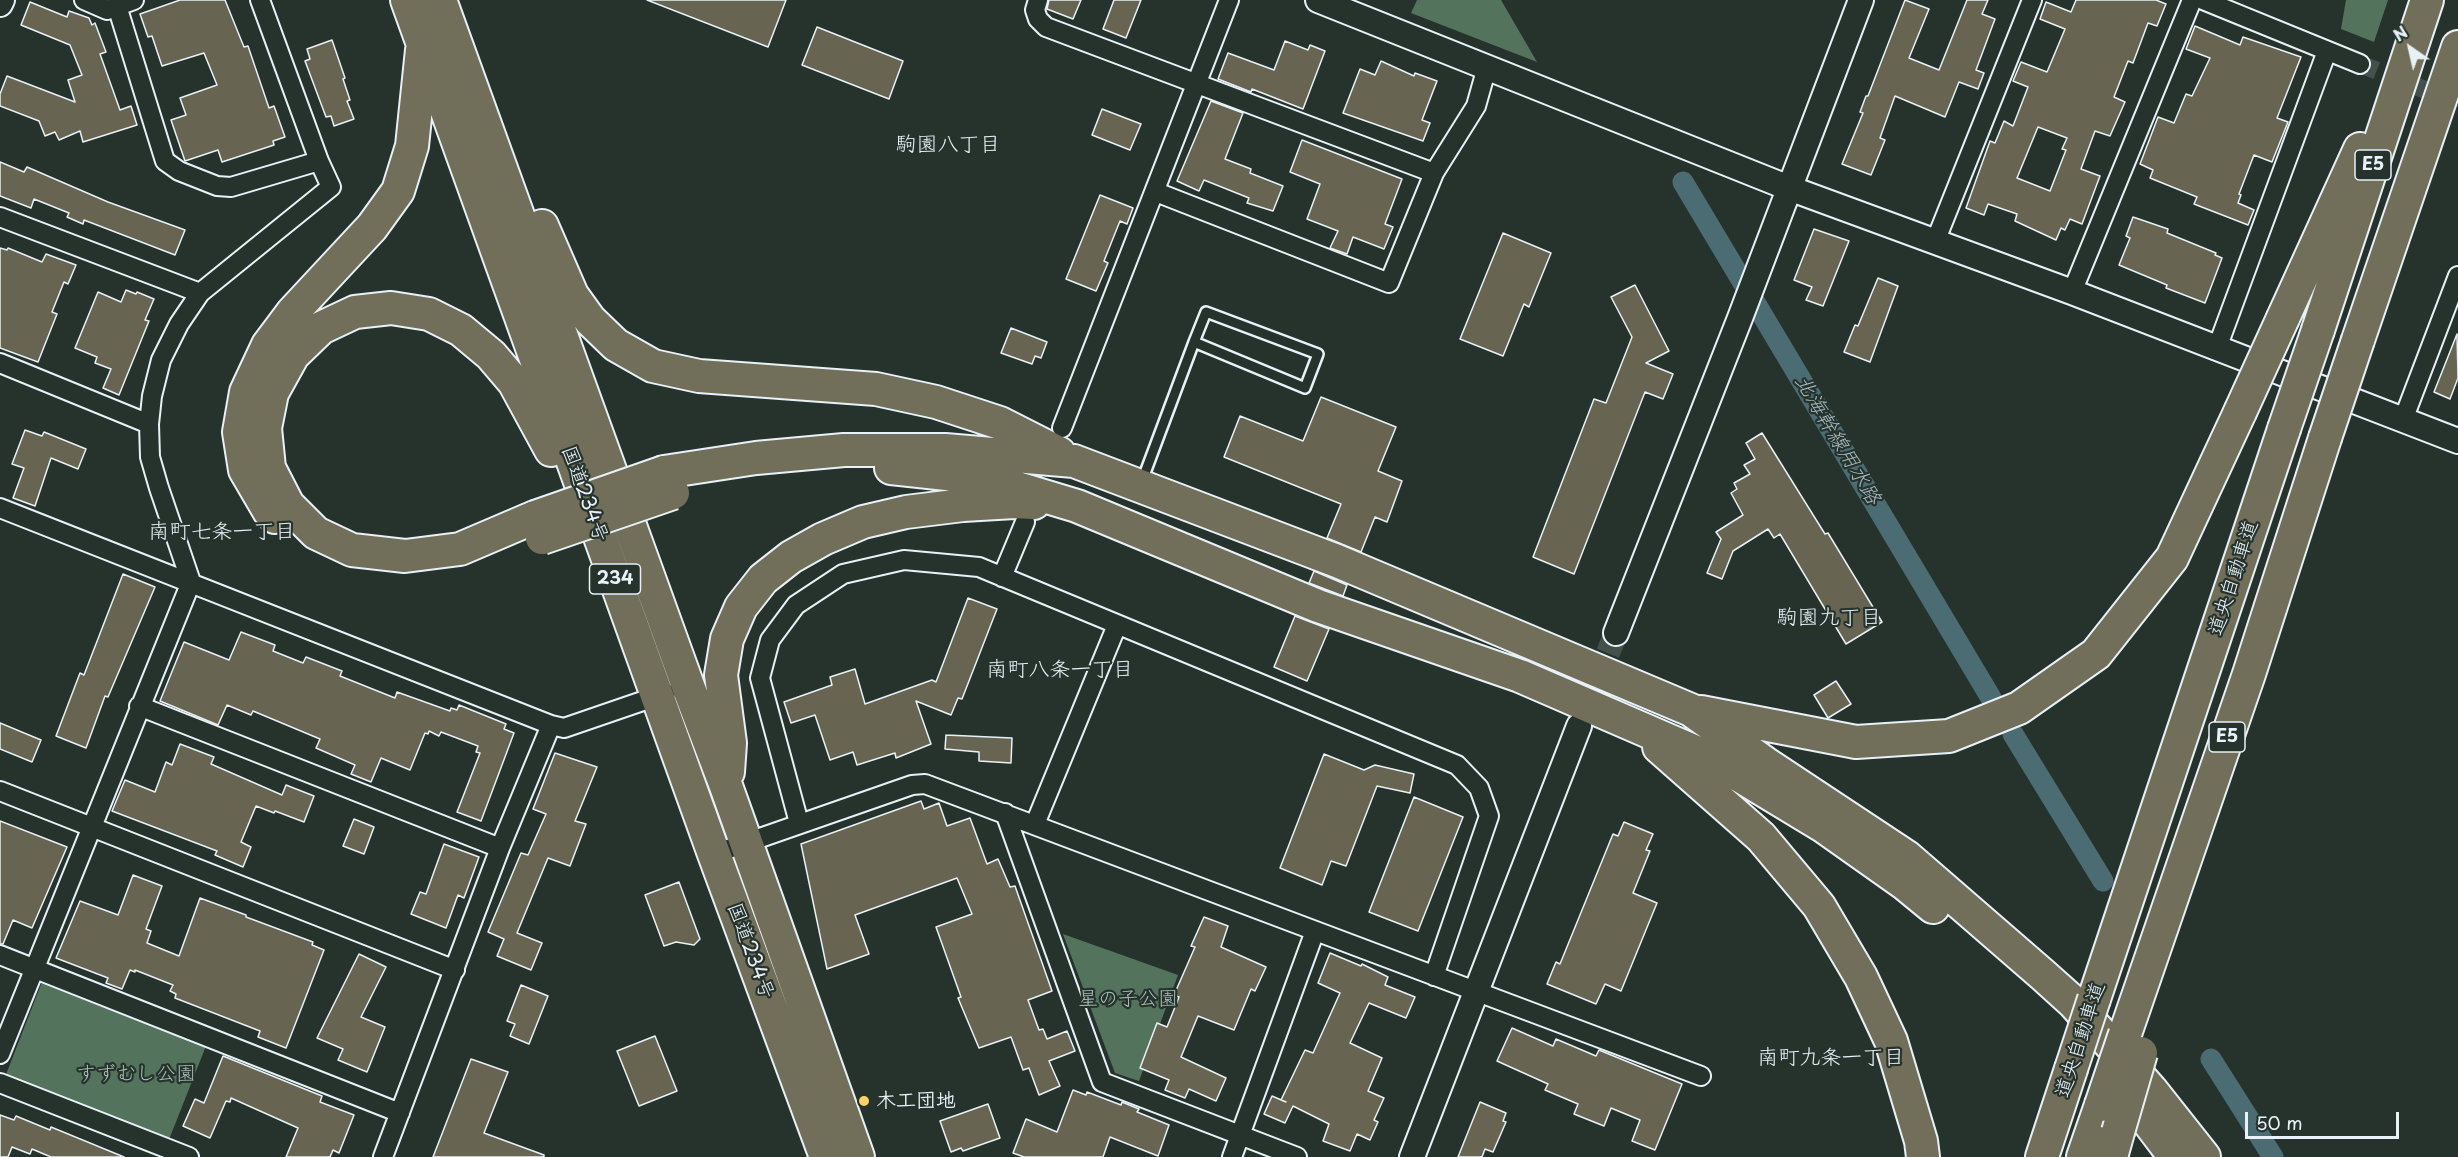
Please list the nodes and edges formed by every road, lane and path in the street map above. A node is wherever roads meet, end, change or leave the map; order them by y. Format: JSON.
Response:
{"nodes":[{"id":1,"x":2,"y":0,"type":"edge"},
{"id":2,"x":84,"y":0,"type":"edge"},
{"id":3,"x":260,"y":0,"type":"edge"},
{"id":4,"x":407,"y":0,"type":"edge"},
{"id":5,"x":440,"y":0,"type":"edge"},
{"id":6,"x":1038,"y":0,"type":"edge"},
{"id":7,"x":1229,"y":0,"type":"edge"},
{"id":8,"x":1861,"y":0,"type":"edge"},
{"id":9,"x":2032,"y":0,"type":"edge"},
{"id":10,"x":2192,"y":0,"type":"edge"},
{"id":11,"x":2203,"y":0,"type":"edge"},
{"id":12,"x":1325,"y":1,"type":"edge"},
{"id":13,"x":125,"y":3,"type":"edge"},
{"id":14,"x":0,"y":4,"type":"edge"},
{"id":15,"x":2423,"y":14,"type":"edge"},
{"id":16,"x":423,"y":45,"type":"junction"},
{"id":17,"x":2458,"y":47,"type":"edge"},
{"id":18,"x":2327,"y":51,"type":"junction"},
{"id":19,"x":2360,"y":64,"type":"tunnel mouth"},
{"id":20,"x":1487,"y":67,"type":"junction"},
{"id":21,"x":1198,"y":84,"type":"junction"},
{"id":22,"x":474,"y":95,"type":"junction"},
{"id":23,"x":318,"y":161,"type":"junction"},
{"id":24,"x":1434,"y":173,"type":"junction"},
{"id":25,"x":1789,"y":188,"type":"junction"},
{"id":26,"x":1156,"y":192,"type":"junction"},
{"id":27,"x":0,"y":217,"type":"edge"},
{"id":28,"x":1935,"y":242,"type":"junction"},
{"id":29,"x":2458,"y":276,"type":"edge"},
{"id":30,"x":2072,"y":292,"type":"junction"},
{"id":31,"x":200,"y":293,"type":"junction"},
{"id":32,"x":2450,"y":322,"type":"edge"},
{"id":33,"x":1194,"y":342,"type":"junction"},
{"id":34,"x":2217,"y":348,"type":"junction"},
{"id":35,"x":0,"y":363,"type":"edge"},
{"id":36,"x":2403,"y":420,"type":"junction"},
{"id":37,"x":149,"y":424,"type":"junction"},
{"id":38,"x":1062,"y":428,"type":"dead end"},
{"id":39,"x":2458,"y":441,"type":"edge"},
{"id":40,"x":1074,"y":461,"type":"junction"},
{"id":41,"x":668,"y":482,"type":"junction"},
{"id":42,"x":1140,"y":486,"type":"junction"},
{"id":43,"x":1077,"y":506,"type":"junction"},
{"id":44,"x":0,"y":508,"type":"edge"},
{"id":45,"x":590,"y":511,"type":"junction"},
{"id":46,"x":1025,"y":522,"type":"dead end"},
{"id":47,"x":539,"y":527,"type":"junction"},
{"id":48,"x":1002,"y":577,"type":"junction"},
{"id":49,"x":191,"y":582,"type":"junction"},
{"id":50,"x":1118,"y":625,"type":"junction"},
{"id":51,"x":1616,"y":633,"type":"tunnel mouth"},
{"id":52,"x":687,"y":686,"type":"junction"},
{"id":53,"x":658,"y":696,"type":"junction"},
{"id":54,"x":139,"y":706,"type":"junction"},
{"id":55,"x":1692,"y":710,"type":"junction"},
{"id":56,"x":551,"y":725,"type":"junction"},
{"id":57,"x":1633,"y":725,"type":"junction"},
{"id":58,"x":1579,"y":726,"type":"tunnel mouth"},
{"id":59,"x":726,"y":786,"type":"junction"},
{"id":60,"x":0,"y":791,"type":"edge"},
{"id":61,"x":1005,"y":813,"type":"junction"},
{"id":62,"x":799,"y":823,"type":"junction"},
{"id":63,"x":1035,"y":824,"type":"junction"},
{"id":64,"x":91,"y":827,"type":"junction"},
{"id":65,"x":746,"y":843,"type":"junction"},
{"id":66,"x":500,"y":848,"type":"junction"},
{"id":67,"x":714,"y":854,"type":"junction"},
{"id":68,"x":1316,"y":931,"type":"junction"},
{"id":69,"x":0,"y":955,"type":"edge"},
{"id":70,"x":34,"y":968,"type":"junction"},
{"id":71,"x":455,"y":970,"type":"junction"},
{"id":72,"x":1434,"y":976,"type":"junction"},
{"id":73,"x":1477,"y":991,"type":"junction"},
{"id":74,"x":2133,"y":1044,"type":"junction"},
{"id":75,"x":0,"y":1054,"type":"edge"},
{"id":76,"x":1701,"y":1076,"type":"dead end"},
{"id":77,"x":0,"y":1083,"type":"edge"},
{"id":78,"x":400,"y":1113,"type":"junction"},
{"id":79,"x":1241,"y":1135,"type":"junction"},
{"id":80,"x":2115,"y":1145,"type":"edge"},
{"id":81,"x":189,"y":1157,"type":"edge"},
{"id":82,"x":383,"y":1157,"type":"edge"},
{"id":83,"x":826,"y":1157,"type":"edge"},
{"id":84,"x":858,"y":1157,"type":"edge"},
{"id":85,"x":1232,"y":1157,"type":"edge"},
{"id":86,"x":1297,"y":1157,"type":"edge"},
{"id":87,"x":1412,"y":1157,"type":"edge"},
{"id":88,"x":1923,"y":1157,"type":"edge"},
{"id":89,"x":2042,"y":1157,"type":"edge"},
{"id":90,"x":2084,"y":1157,"type":"edge"},
{"id":91,"x":2175,"y":1157,"type":"edge"},
{"id":92,"x":2204,"y":1157,"type":"edge"}],
"edges":[{"from":1,"to":14,"type":"street"},
{"from":2,"to":13,"type":"street"},
{"from":3,"to":23,"type":"street"},
{"from":4,"to":16,"type":"highway","name":"国道234号","number":"234"},
{"from":5,"to":22,"type":"highway","name":"国道234号","number":"234"},
{"from":6,"to":21,"type":"street"},
{"from":7,"to":21,"type":"street"},
{"from":8,"to":25,"type":"street"},
{"from":9,"to":28,"type":"street"},
{"from":10,"to":30,"type":"street"},
{"from":11,"to":18,"type":"street"},
{"from":12,"to":20,"type":"street"},
{"from":13,"to":23,"type":"street"},
{"from":15,"to":55,"type":"highway","bridge":true},
{"from":15,"to":89,"type":"highway","name":"道央自動車道","number":"E5","bridge":true},
{"from":16,"to":45,"type":"highway","name":"国道234号","number":"234"},
{"from":16,"to":47,"type":"highway"},
{"from":17,"to":74,"type":"highway","name":"道央自動車道","number":"E5","bridge":true},
{"from":18,"to":19,"type":"street"},
{"from":18,"to":34,"type":"street"},
{"from":20,"to":24,"type":"street"},
{"from":20,"to":25,"type":"street"},
{"from":21,"to":24,"type":"street"},
{"from":21,"to":26,"type":"street"},
{"from":22,"to":40,"type":"highway"},
{"from":22,"to":52,"type":"highway","name":"国道234号","number":"234"},
{"from":23,"to":31,"type":"street"},
{"from":24,"to":26,"type":"street"},
{"from":25,"to":28,"type":"street"},
{"from":25,"to":51,"type":"street"},
{"from":26,"to":38,"type":"street"},
{"from":27,"to":31,"type":"street"},
{"from":28,"to":30,"type":"street"},
{"from":29,"to":32,"type":"street"},
{"from":30,"to":34,"type":"street"},
{"from":31,"to":37,"type":"street"},
{"from":32,"to":36,"type":"street"},
{"from":33,"to":33,"type":"lane"},
{"from":33,"to":42,"type":"lane"},
{"from":34,"to":36,"type":"street"},
{"from":35,"to":37,"type":"street"},
{"from":36,"to":39,"type":"street"},
{"from":37,"to":49,"type":"street"},
{"from":40,"to":41,"type":"highway"},
{"from":40,"to":42,"type":"highway"},
{"from":41,"to":43,"type":"highway"},
{"from":41,"to":47,"type":"highway","bridge":true},
{"from":42,"to":55,"type":"highway"},
{"from":43,"to":57,"type":"highway"},
{"from":43,"to":59,"type":"highway"},
{"from":44,"to":49,"type":"street"},
{"from":45,"to":47,"type":"highway"},
{"from":45,"to":53,"type":"highway","name":"国道234号","number":"234"},
{"from":46,"to":48,"type":"street"},
{"from":48,"to":50,"type":"street"},
{"from":48,"to":62,"type":"street"},
{"from":49,"to":54,"type":"street"},
{"from":49,"to":56,"type":"street"},
{"from":50,"to":63,"type":"street"},
{"from":50,"to":72,"type":"street"},
{"from":52,"to":53,"type":"street"},
{"from":52,"to":59,"type":"highway","name":"国道234号","number":"234"},
{"from":53,"to":56,"type":"street"},
{"from":53,"to":67,"type":"highway","name":"国道234号","number":"234"},
{"from":54,"to":64,"type":"street"},
{"from":54,"to":66,"type":"street"},
{"from":55,"to":92,"type":"highway"},
{"from":56,"to":66,"type":"street"},
{"from":57,"to":88,"type":"highway"},
{"from":57,"to":91,"type":"highway"},
{"from":58,"to":73,"type":"street"},
{"from":59,"to":65,"type":"highway","name":"国道234号","number":"234"},
{"from":60,"to":64,"type":"street"},
{"from":61,"to":62,"type":"street"},
{"from":61,"to":63,"type":"street"},
{"from":61,"to":79,"type":"street"},
{"from":62,"to":65,"type":"street"},
{"from":63,"to":68,"type":"street"},
{"from":64,"to":70,"type":"street"},
{"from":64,"to":71,"type":"street"},
{"from":65,"to":67,"type":"street"},
{"from":65,"to":84,"type":"highway","name":"国道234号","number":"234"},
{"from":66,"to":71,"type":"street"},
{"from":67,"to":83,"type":"highway","name":"国道234号","number":"234"},
{"from":68,"to":72,"type":"street"},
{"from":68,"to":79,"type":"street"},
{"from":69,"to":70,"type":"street"},
{"from":70,"to":75,"type":"street"},
{"from":70,"to":78,"type":"street"},
{"from":71,"to":78,"type":"street"},
{"from":72,"to":73,"type":"street"},
{"from":73,"to":76,"type":"street"},
{"from":73,"to":87,"type":"street"},
{"from":74,"to":80,"type":"highway","bridge":true},
{"from":74,"to":90,"type":"highway","name":"道央自動車道","number":"E5","bridge":true},
{"from":77,"to":81,"type":"street"},
{"from":78,"to":82,"type":"street"},
{"from":79,"to":85,"type":"street"},
{"from":79,"to":86,"type":"street"}]}
